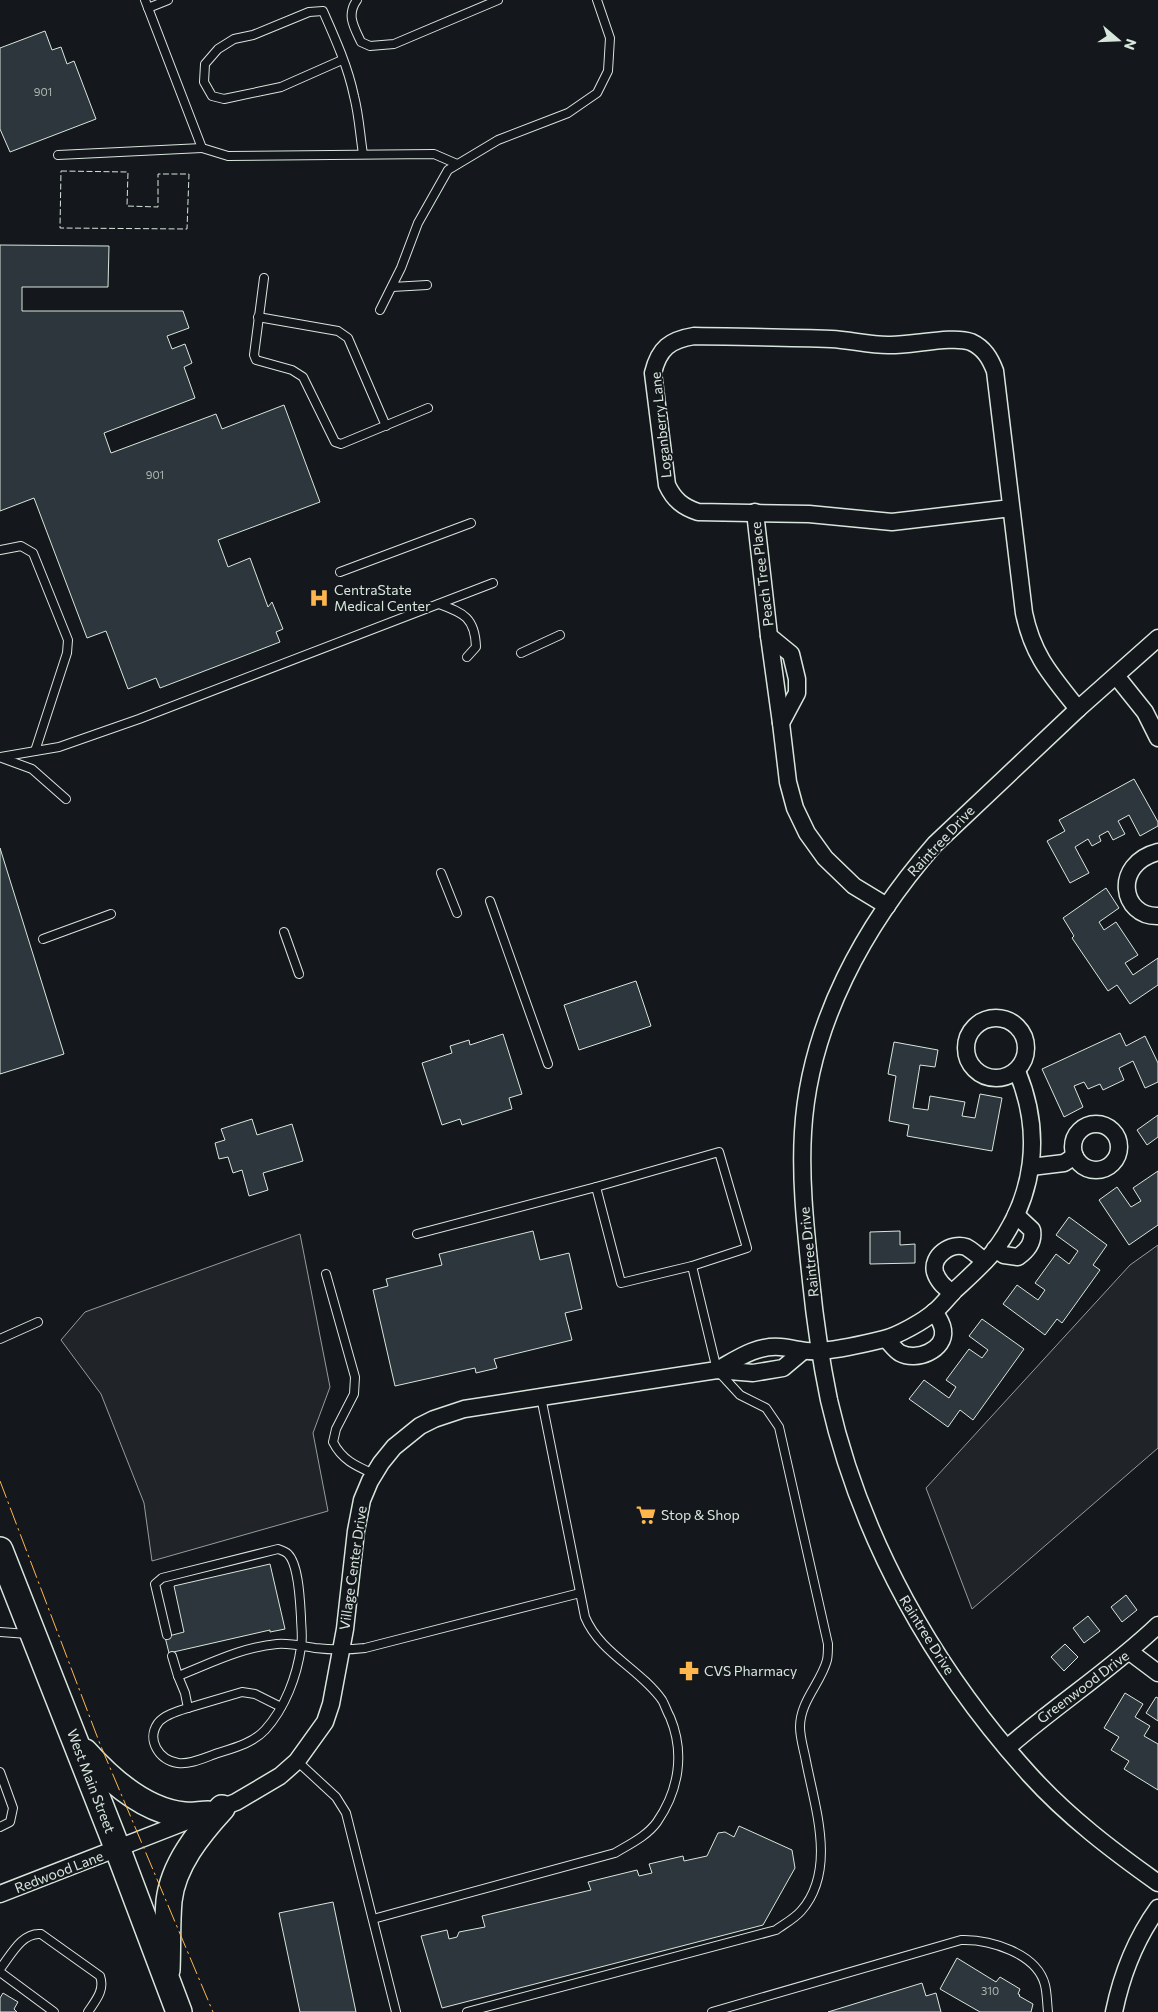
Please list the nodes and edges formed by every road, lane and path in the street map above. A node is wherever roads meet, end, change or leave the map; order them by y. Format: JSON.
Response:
{"nodes":[{"id":1,"x":168,"y":0,"type":"edge"},
{"id":2,"x":357,"y":0,"type":"edge"},
{"id":3,"x":498,"y":0,"type":"edge"},
{"id":4,"x":597,"y":0,"type":"edge"},
{"id":5,"x":147,"y":4,"type":"edge"},
{"id":6,"x":342,"y":60,"type":"junction"},
{"id":7,"x":202,"y":148,"type":"junction"},
{"id":8,"x":363,"y":154,"type":"junction"},
{"id":9,"x":58,"y":155,"type":"dead end"},
{"id":10,"x":457,"y":164,"type":"junction"},
{"id":11,"x":264,"y":278,"type":"dead end"},
{"id":12,"x":427,"y":285,"type":"dead end"},
{"id":13,"x":392,"y":287,"type":"junction"},
{"id":14,"x":380,"y":310,"type":"dead end"},
{"id":15,"x":258,"y":317,"type":"junction"},
{"id":16,"x":428,"y":408,"type":"dead end"},
{"id":17,"x":386,"y":426,"type":"junction"},
{"id":18,"x":1011,"y":508,"type":"junction"},
{"id":19,"x":755,"y":512,"type":"junction"},
{"id":20,"x":471,"y":522,"type":"dead end"},
{"id":21,"x":0,"y":550,"type":"edge"},
{"id":22,"x":340,"y":572,"type":"dead end"},
{"id":23,"x":493,"y":583,"type":"dead end"},
{"id":24,"x":439,"y":604,"type":"junction"},
{"id":25,"x":560,"y":635,"type":"dead end"},
{"id":26,"x":769,"y":636,"type":"junction"},
{"id":27,"x":1158,"y":638,"type":"edge"},
{"id":28,"x":521,"y":653,"type":"dead end"},
{"id":29,"x":467,"y":657,"type":"dead end"},
{"id":30,"x":1117,"y":677,"type":"junction"},
{"id":31,"x":1078,"y":709,"type":"junction"},
{"id":32,"x":781,"y":723,"type":"junction"},
{"id":33,"x":1158,"y":738,"type":"edge"},
{"id":34,"x":35,"y":751,"type":"junction"},
{"id":35,"x":0,"y":757,"type":"edge"},
{"id":36,"x":66,"y":800,"type":"dead end"},
{"id":37,"x":1158,"y":852,"type":"edge"},
{"id":38,"x":441,"y":873,"type":"dead end"},
{"id":39,"x":490,"y":901,"type":"dead end"},
{"id":40,"x":887,"y":906,"type":"junction"},
{"id":41,"x":457,"y":913,"type":"dead end"},
{"id":42,"x":110,"y":914,"type":"dead end"},
{"id":43,"x":1158,"y":916,"type":"edge"},
{"id":44,"x":284,"y":932,"type":"dead end"},
{"id":45,"x":43,"y":938,"type":"dead end"},
{"id":46,"x":299,"y":974,"type":"dead end"},
{"id":47,"x":548,"y":1064,"type":"dead end"},
{"id":48,"x":1016,"y":1071,"type":"dead end"},
{"id":49,"x":1076,"y":1156,"type":"dead end"},
{"id":50,"x":1031,"y":1167,"type":"junction"},
{"id":51,"x":596,"y":1188,"type":"junction"},
{"id":52,"x":1016,"y":1215,"type":"junction"},
{"id":53,"x":417,"y":1234,"type":"dead end"},
{"id":54,"x":990,"y":1255,"type":"junction"},
{"id":55,"x":692,"y":1266,"type":"junction"},
{"id":56,"x":326,"y":1274,"type":"dead end"},
{"id":57,"x":952,"y":1293,"type":"junction"},
{"id":58,"x":934,"y":1312,"type":"junction"},
{"id":59,"x":38,"y":1322,"type":"dead end"},
{"id":60,"x":0,"y":1339,"type":"edge"},
{"id":61,"x":886,"y":1339,"type":"junction"},
{"id":62,"x":821,"y":1351,"type":"junction"},
{"id":63,"x":716,"y":1370,"type":"junction"},
{"id":64,"x":541,"y":1397,"type":"junction"},
{"id":65,"x":374,"y":1474,"type":"junction"},
{"id":66,"x":0,"y":1550,"type":"edge"},
{"id":67,"x":580,"y":1593,"type":"junction"},
{"id":68,"x":1158,"y":1625,"type":"edge"},
{"id":69,"x":0,"y":1632,"type":"edge"},
{"id":70,"x":33,"y":1634,"type":"junction"},
{"id":71,"x":167,"y":1635,"type":"dead end"},
{"id":72,"x":302,"y":1646,"type":"junction"},
{"id":73,"x":342,"y":1650,"type":"junction"},
{"id":74,"x":1130,"y":1652,"type":"junction"},
{"id":75,"x":172,"y":1656,"type":"dead end"},
{"id":76,"x":1158,"y":1674,"type":"edge"},
{"id":77,"x":178,"y":1676,"type":"junction"},
{"id":78,"x":281,"y":1707,"type":"junction"},
{"id":79,"x":188,"y":1708,"type":"junction"},
{"id":80,"x":75,"y":1740,"type":"junction"},
{"id":81,"x":1007,"y":1748,"type":"junction"},
{"id":82,"x":297,"y":1761,"type":"junction"},
{"id":83,"x":0,"y":1772,"type":"edge"},
{"id":84,"x":215,"y":1811,"type":"junction"},
{"id":85,"x":0,"y":1827,"type":"edge"},
{"id":86,"x":118,"y":1850,"type":"junction"},
{"id":87,"x":1158,"y":1883,"type":"edge"},
{"id":88,"x":0,"y":1894,"type":"edge"},
{"id":89,"x":1158,"y":1908,"type":"edge"},
{"id":90,"x":373,"y":1919,"type":"junction"},
{"id":91,"x":0,"y":1970,"type":"edge"},
{"id":92,"x":166,"y":1982,"type":"junction"},
{"id":93,"x":54,"y":2012,"type":"edge"},
{"id":94,"x":88,"y":2012,"type":"edge"},
{"id":95,"x":179,"y":2012,"type":"edge"},
{"id":96,"x":396,"y":2012,"type":"edge"},
{"id":97,"x":467,"y":2012,"type":"edge"},
{"id":98,"x":712,"y":2012,"type":"edge"},
{"id":99,"x":1048,"y":2012,"type":"edge"},
{"id":100,"x":1114,"y":2012,"type":"edge"}],
"edges":[{"from":1,"to":5,"type":"lane"},
{"from":2,"to":3,"type":"lane"},
{"from":4,"to":10,"type":"lane"},
{"from":5,"to":7,"type":"lane"},
{"from":6,"to":6,"type":"lane"},
{"from":6,"to":8,"type":"lane"},
{"from":7,"to":8,"type":"lane"},
{"from":7,"to":9,"type":"lane"},
{"from":8,"to":10,"type":"lane"},
{"from":10,"to":13,"type":"lane"},
{"from":11,"to":15,"type":"lane"},
{"from":12,"to":13,"type":"lane"},
{"from":13,"to":14,"type":"lane"},
{"from":15,"to":17,"type":"lane"},
{"from":15,"to":17,"type":"lane"},
{"from":16,"to":17,"type":"lane"},
{"from":18,"to":19,"type":"street","name":"Loganberry Lane"},
{"from":18,"to":19,"type":"street","name":"Loganberry Lane"},
{"from":18,"to":31,"type":"street","name":"Loganberry Lane"},
{"from":19,"to":26,"type":"street","name":"Peach Tree Place"},
{"from":20,"to":22,"type":"lane"},
{"from":21,"to":34,"type":"lane"},
{"from":23,"to":24,"type":"lane"},
{"from":24,"to":29,"type":"lane"},
{"from":24,"to":34,"type":"lane"},
{"from":25,"to":28,"type":"lane"},
{"from":26,"to":32,"type":"street","name":"Peach Tree Place"},
{"from":26,"to":32,"type":"street","name":"Peach Tree Place"},
{"from":27,"to":30,"type":"street","name":"Raintree Drive"},
{"from":30,"to":31,"type":"street","name":"Raintree Drive"},
{"from":30,"to":33,"type":"street"},
{"from":31,"to":40,"type":"street","name":"Raintree Drive"},
{"from":32,"to":40,"type":"street","name":"Peach Tree Place"},
{"from":34,"to":35,"type":"lane"},
{"from":35,"to":36,"type":"lane"},
{"from":37,"to":43,"type":"street"},
{"from":38,"to":41,"type":"lane"},
{"from":39,"to":47,"type":"lane"},
{"from":40,"to":62,"type":"street","name":"Raintree Drive"},
{"from":42,"to":45,"type":"lane"},
{"from":44,"to":46,"type":"lane"},
{"from":48,"to":50,"type":"street","name":"Village Center Drive"},
{"from":49,"to":50,"type":"street"},
{"from":50,"to":52,"type":"street","name":"Village Center Drive"},
{"from":51,"to":53,"type":"lane"},
{"from":51,"to":55,"type":"lane"},
{"from":51,"to":55,"type":"lane"},
{"from":52,"to":54,"type":"street","name":"Village Center Drive"},
{"from":52,"to":54,"type":"street"},
{"from":54,"to":57,"type":"street","name":"Village Center Drive"},
{"from":54,"to":57,"type":"street"},
{"from":55,"to":63,"type":"lane"},
{"from":56,"to":65,"type":"lane"},
{"from":57,"to":58,"type":"street","name":"Village Center Drive"},
{"from":58,"to":61,"type":"street","name":"Village Center Drive"},
{"from":58,"to":61,"type":"street"},
{"from":59,"to":60,"type":"lane"},
{"from":61,"to":62,"type":"street","name":"Village Center Drive"},
{"from":62,"to":63,"type":"street","name":"Village Center Drive"},
{"from":62,"to":81,"type":"street","name":"Raintree Drive"},
{"from":63,"to":64,"type":"street","name":"Village Center Drive"},
{"from":63,"to":97,"type":"lane"},
{"from":64,"to":65,"type":"street","name":"Village Center Drive"},
{"from":64,"to":67,"type":"lane"},
{"from":65,"to":73,"type":"street","name":"Village Center Drive"},
{"from":66,"to":70,"type":"main road","name":"West Main Street"},
{"from":67,"to":73,"type":"lane"},
{"from":67,"to":90,"type":"lane"},
{"from":68,"to":74,"type":"street","name":"Greenwood Drive"},
{"from":69,"to":70,"type":"lane"},
{"from":70,"to":80,"type":"main road","name":"West Main Street"},
{"from":71,"to":72,"type":"lane"},
{"from":72,"to":73,"type":"lane"},
{"from":72,"to":77,"type":"lane"},
{"from":72,"to":78,"type":"lane"},
{"from":73,"to":82,"type":"street","name":"Village Center Drive"},
{"from":74,"to":76,"type":"street"},
{"from":74,"to":81,"type":"street","name":"Greenwood Drive"},
{"from":75,"to":77,"type":"lane"},
{"from":77,"to":79,"type":"lane"},
{"from":78,"to":79,"type":"lane"},
{"from":78,"to":79,"type":"lane"},
{"from":80,"to":84,"type":"main road"},
{"from":80,"to":86,"type":"main road","name":"West Main Street"},
{"from":81,"to":87,"type":"street","name":"Raintree Drive"},
{"from":82,"to":84,"type":"street","name":"Village Center Drive"},
{"from":82,"to":90,"type":"lane"},
{"from":83,"to":85,"type":"lane"},
{"from":84,"to":86,"type":"street","name":"Village Center Drive"},
{"from":84,"to":92,"type":"main road"},
{"from":86,"to":88,"type":"street","name":"Redwood Lane"},
{"from":86,"to":92,"type":"main road","name":"West Main Street"},
{"from":89,"to":100,"type":"street"},
{"from":90,"to":96,"type":"lane"},
{"from":91,"to":93,"type":"lane"},
{"from":91,"to":94,"type":"lane"},
{"from":92,"to":95,"type":"main road","name":"West Main Street"},
{"from":98,"to":99,"type":"lane"}]}
